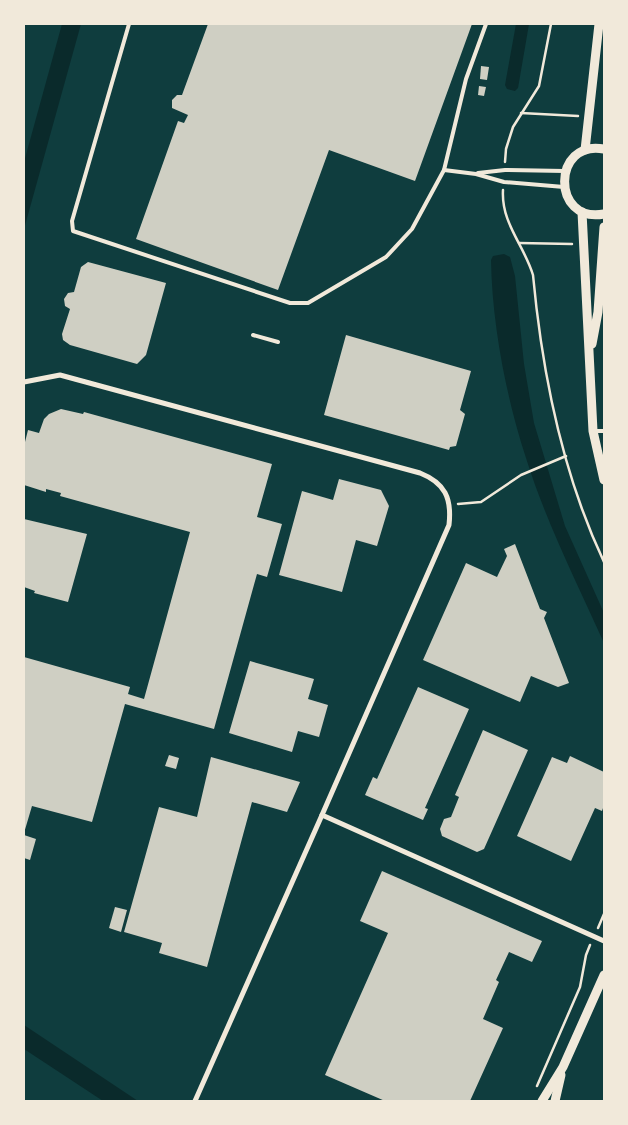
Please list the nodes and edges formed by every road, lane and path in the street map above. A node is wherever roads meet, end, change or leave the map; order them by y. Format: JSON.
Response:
{"nodes":[{"id":1,"x":129,"y":24,"type":"edge"},
{"id":2,"x":486,"y":24,"type":"edge"},
{"id":3,"x":551,"y":24,"type":"edge"},
{"id":4,"x":599,"y":24,"type":"edge"},
{"id":5,"x":521,"y":114,"type":"junction"},
{"id":6,"x":589,"y":117,"type":"junction"},
{"id":7,"x":586,"y":150,"type":"junction"},
{"id":8,"x":604,"y":150,"type":"edge"},
{"id":9,"x":444,"y":170,"type":"junction"},
{"id":10,"x":505,"y":170,"type":"junction"},
{"id":11,"x":565,"y":171,"type":"junction"},
{"id":12,"x":476,"y":174,"type":"junction"},
{"id":13,"x":504,"y":182,"type":"junction"},
{"id":14,"x":564,"y":187,"type":"junction"},
{"id":15,"x":582,"y":212,"type":"junction"},
{"id":16,"x":604,"y":214,"type":"edge"},
{"id":17,"x":604,"y":226,"type":"edge"},
{"id":18,"x":519,"y":243,"type":"junction"},
{"id":19,"x":585,"y":244,"type":"junction"},
{"id":20,"x":252,"y":335,"type":"dead end"},
{"id":21,"x":278,"y":342,"type":"dead end"},
{"id":22,"x":590,"y":357,"type":"junction"},
{"id":23,"x":24,"y":382,"type":"edge"},
{"id":24,"x":593,"y":431,"type":"junction"},
{"id":25,"x":604,"y":431,"type":"edge"},
{"id":26,"x":566,"y":456,"type":"junction"},
{"id":27,"x":604,"y":480,"type":"edge"},
{"id":28,"x":449,"y":503,"type":"junction"},
{"id":29,"x":604,"y":562,"type":"edge"},
{"id":30,"x":322,"y":815,"type":"junction"},
{"id":31,"x":604,"y":914,"type":"edge"},
{"id":32,"x":594,"y":936,"type":"junction"},
{"id":33,"x":604,"y":941,"type":"edge"},
{"id":34,"x":604,"y":975,"type":"edge"},
{"id":35,"x":563,"y":1067,"type":"junction"},
{"id":36,"x":534,"y":1092,"type":"dead end"},
{"id":37,"x":194,"y":1101,"type":"edge"},
{"id":38,"x":542,"y":1101,"type":"edge"},
{"id":39,"x":555,"y":1101,"type":"edge"}],
"edges":[{"from":1,"to":9,"type":"lane"},
{"from":2,"to":9,"type":"lane"},
{"from":3,"to":5,"type":"path"},
{"from":4,"to":6,"type":"street"},
{"from":5,"to":6,"type":"path"},
{"from":5,"to":10,"type":"path"},
{"from":6,"to":7,"type":"street"},
{"from":7,"to":8,"type":"street"},
{"from":7,"to":11,"type":"street"},
{"from":9,"to":12,"type":"lane"},
{"from":10,"to":11,"type":"lane"},
{"from":10,"to":12,"type":"lane"},
{"from":11,"to":14,"type":"street"},
{"from":12,"to":13,"type":"lane"},
{"from":13,"to":14,"type":"lane"},
{"from":13,"to":18,"type":"path"},
{"from":14,"to":15,"type":"street"},
{"from":15,"to":16,"type":"street"},
{"from":15,"to":19,"type":"street"},
{"from":17,"to":22,"type":"street"},
{"from":18,"to":19,"type":"path"},
{"from":18,"to":26,"type":"path"},
{"from":19,"to":22,"type":"street"},
{"from":20,"to":21,"type":"lane"},
{"from":22,"to":24,"type":"street"},
{"from":23,"to":28,"type":"street"},
{"from":24,"to":25,"type":"lane"},
{"from":24,"to":27,"type":"street"},
{"from":26,"to":28,"type":"path"},
{"from":26,"to":29,"type":"path"},
{"from":28,"to":30,"type":"street"},
{"from":30,"to":32,"type":"street"},
{"from":30,"to":37,"type":"street"},
{"from":31,"to":32,"type":"path"},
{"from":32,"to":33,"type":"street"},
{"from":32,"to":36,"type":"path"},
{"from":34,"to":35,"type":"street"},
{"from":35,"to":38,"type":"street"},
{"from":35,"to":39,"type":"street"}]}
